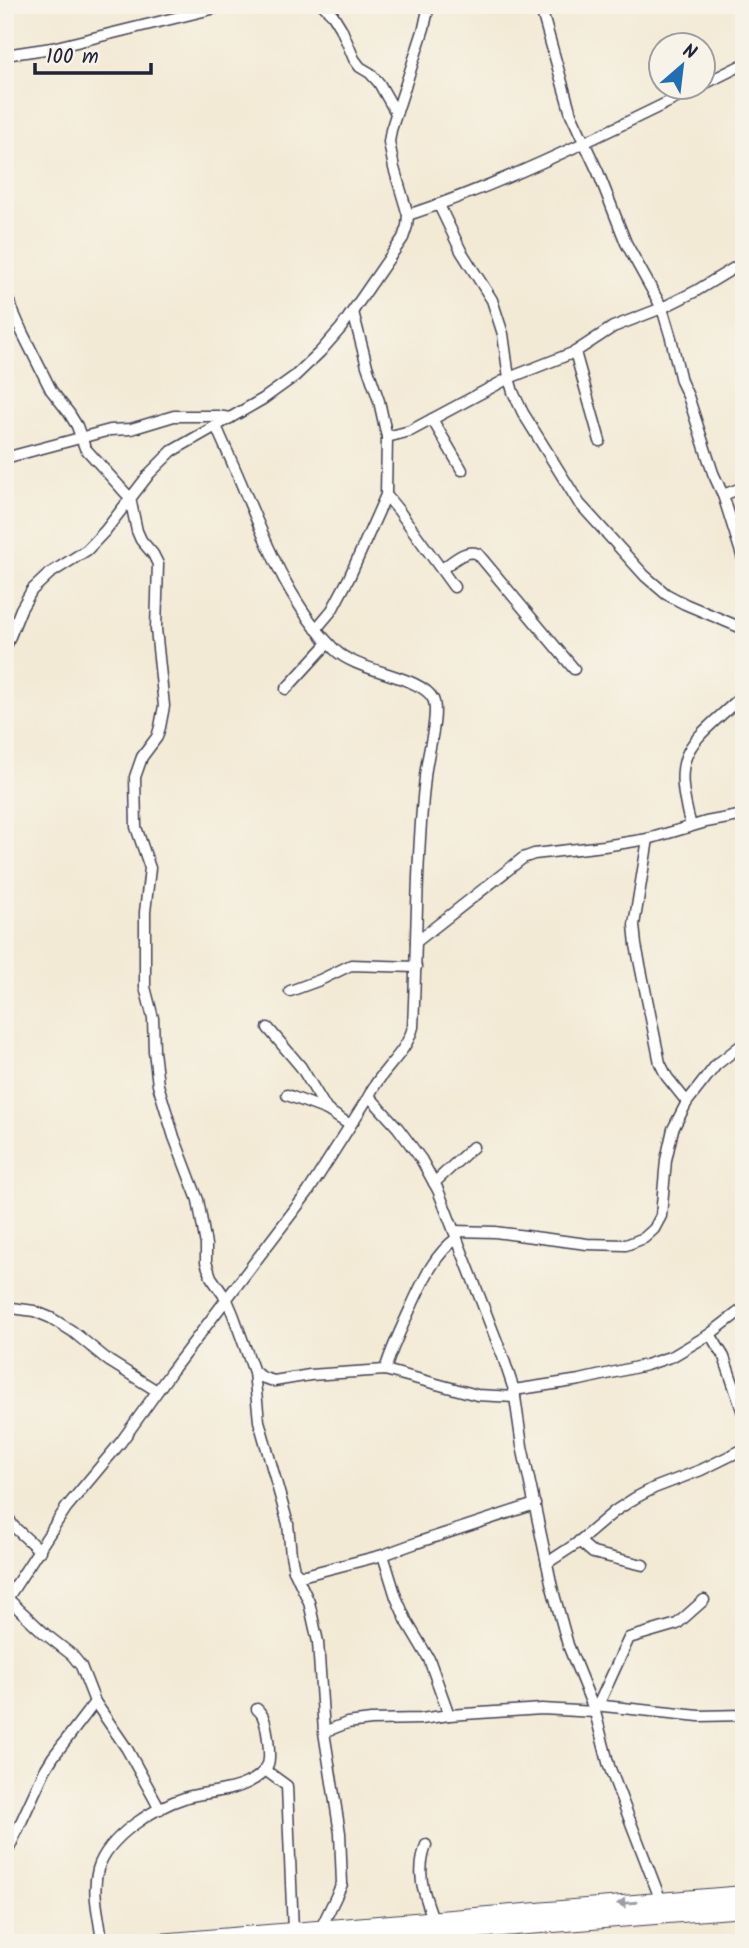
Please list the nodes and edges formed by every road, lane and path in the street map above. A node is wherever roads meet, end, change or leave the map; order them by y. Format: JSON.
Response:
{"nodes":[{"id":1,"x":228,"y":5,"type":"edge"},
{"id":2,"x":429,"y":5,"type":"edge"},
{"id":3,"x":540,"y":5,"type":"edge"},
{"id":4,"x":323,"y":6,"type":"edge"},
{"id":5,"x":5,"y":55,"type":"edge"},
{"id":6,"x":744,"y":64,"type":"edge"},
{"id":7,"x":718,"y":77,"type":"edge"},
{"id":8,"x":669,"y":102,"type":"edge"},
{"id":9,"x":396,"y":113,"type":"junction"},
{"id":10,"x":583,"y":145,"type":"junction"},
{"id":11,"x":439,"y":205,"type":"junction"},
{"id":12,"x":408,"y":215,"type":"junction"},
{"id":13,"x":744,"y":262,"type":"edge"},
{"id":14,"x":5,"y":293,"type":"edge"},
{"id":15,"x":662,"y":308,"type":"junction"},
{"id":16,"x":354,"y":312,"type":"junction"},
{"id":17,"x":575,"y":352,"type":"junction"},
{"id":18,"x":509,"y":378,"type":"junction"},
{"id":19,"x":230,"y":418,"type":"junction"},
{"id":20,"x":432,"y":419,"type":"junction"},
{"id":21,"x":216,"y":426,"type":"junction"},
{"id":22,"x":387,"y":437,"type":"junction"},
{"id":23,"x":81,"y":438,"type":"junction"},
{"id":24,"x":600,"y":441,"type":"dead end"},
{"id":25,"x":5,"y":458,"type":"edge"},
{"id":26,"x":462,"y":470,"type":"dead end"},
{"id":27,"x":744,"y":487,"type":"edge"},
{"id":28,"x":386,"y":495,"type":"junction"},
{"id":29,"x":723,"y":495,"type":"junction"},
{"id":30,"x":130,"y":498,"type":"junction"},
{"id":31,"x":744,"y":562,"type":"edge"},
{"id":32,"x":442,"y":569,"type":"junction"},
{"id":33,"x":454,"y":587,"type":"dead end"},
{"id":34,"x":316,"y":629,"type":"junction"},
{"id":35,"x":744,"y":629,"type":"edge"},
{"id":36,"x":328,"y":643,"type":"junction"},
{"id":37,"x":5,"y":649,"type":"edge"},
{"id":38,"x":573,"y":669,"type":"dead end"},
{"id":39,"x":286,"y":689,"type":"dead end"},
{"id":40,"x":744,"y":694,"type":"edge"},
{"id":41,"x":744,"y":815,"type":"edge"},
{"id":42,"x":691,"y":826,"type":"junction"},
{"id":43,"x":648,"y":839,"type":"junction"},
{"id":44,"x":416,"y":942,"type":"junction"},
{"id":45,"x":416,"y":967,"type":"junction"},
{"id":46,"x":290,"y":991,"type":"dead end"},
{"id":47,"x":268,"y":1028,"type":"dead end"},
{"id":48,"x":744,"y":1043,"type":"edge"},
{"id":49,"x":286,"y":1096,"type":"dead end"},
{"id":50,"x":369,"y":1096,"type":"junction"},
{"id":51,"x":687,"y":1102,"type":"junction"},
{"id":52,"x":327,"y":1110,"type":"junction"},
{"id":53,"x":350,"y":1125,"type":"junction"},
{"id":54,"x":473,"y":1147,"type":"dead end"},
{"id":55,"x":434,"y":1183,"type":"junction"},
{"id":56,"x":455,"y":1234,"type":"junction"},
{"id":57,"x":227,"y":1300,"type":"junction"},
{"id":58,"x":5,"y":1307,"type":"edge"},
{"id":59,"x":744,"y":1308,"type":"edge"},
{"id":60,"x":710,"y":1334,"type":"junction"},
{"id":61,"x":385,"y":1370,"type":"junction"},
{"id":62,"x":254,"y":1372,"type":"junction"},
{"id":63,"x":274,"y":1381,"type":"junction"},
{"id":64,"x":158,"y":1391,"type":"junction"},
{"id":65,"x":514,"y":1393,"type":"junction"},
{"id":66,"x":257,"y":1398,"type":"junction"},
{"id":67,"x":744,"y":1416,"type":"edge"},
{"id":68,"x":744,"y":1449,"type":"edge"},
{"id":69,"x":535,"y":1504,"type":"junction"},
{"id":70,"x":5,"y":1512,"type":"edge"},
{"id":71,"x":579,"y":1541,"type":"junction"},
{"id":72,"x":40,"y":1551,"type":"junction"},
{"id":73,"x":383,"y":1555,"type":"junction"},
{"id":74,"x":547,"y":1563,"type":"junction"},
{"id":75,"x":643,"y":1565,"type":"dead end"},
{"id":76,"x":294,"y":1570,"type":"junction"},
{"id":77,"x":704,"y":1600,"type":"dead end"},
{"id":78,"x":6,"y":1601,"type":"edge"},
{"id":79,"x":95,"y":1702,"type":"junction"},
{"id":80,"x":595,"y":1708,"type":"junction"},
{"id":81,"x":257,"y":1709,"type":"dead end"},
{"id":82,"x":449,"y":1715,"type":"junction"},
{"id":83,"x":744,"y":1715,"type":"edge"},
{"id":84,"x":324,"y":1732,"type":"junction"},
{"id":85,"x":265,"y":1770,"type":"junction"},
{"id":86,"x":160,"y":1809,"type":"junction"},
{"id":87,"x":426,"y":1845,"type":"dead end"},
{"id":88,"x":5,"y":1857,"type":"edge"},
{"id":89,"x":744,"y":1894,"type":"edge"},
{"id":90,"x":661,"y":1901,"type":"junction"},
{"id":91,"x":744,"y":1909,"type":"edge"},
{"id":92,"x":433,"y":1919,"type":"junction"},
{"id":93,"x":321,"y":1928,"type":"junction"},
{"id":94,"x":293,"y":1931,"type":"junction"},
{"id":95,"x":492,"y":1936,"type":"edge"},
{"id":96,"x":337,"y":1942,"type":"edge"},
{"id":97,"x":102,"y":1943,"type":"edge"},
{"id":98,"x":147,"y":1943,"type":"edge"},
{"id":99,"x":312,"y":1943,"type":"edge"}],
"edges":[{"from":1,"to":5,"type":"street"},
{"from":2,"to":9,"type":"street"},
{"from":3,"to":10,"type":"street"},
{"from":4,"to":9,"type":"street"},
{"from":6,"to":7,"type":"street"},
{"from":8,"to":10,"type":"street"},
{"from":9,"to":12,"type":"street"},
{"from":10,"to":11,"type":"street"},
{"from":10,"to":15,"type":"street"},
{"from":11,"to":12,"type":"street"},
{"from":11,"to":18,"type":"street"},
{"from":12,"to":16,"type":"street"},
{"from":13,"to":15,"type":"street"},
{"from":14,"to":23,"type":"street"},
{"from":15,"to":17,"type":"street"},
{"from":15,"to":29,"type":"street"},
{"from":16,"to":19,"type":"street"},
{"from":16,"to":22,"type":"street"},
{"from":17,"to":18,"type":"street"},
{"from":17,"to":24,"type":"street"},
{"from":18,"to":20,"type":"street"},
{"from":18,"to":35,"type":"street"},
{"from":19,"to":21,"type":"street"},
{"from":19,"to":23,"type":"street"},
{"from":20,"to":22,"type":"street"},
{"from":20,"to":26,"type":"street"},
{"from":21,"to":30,"type":"street"},
{"from":21,"to":34,"type":"street"},
{"from":22,"to":28,"type":"street"},
{"from":23,"to":25,"type":"street"},
{"from":23,"to":30,"type":"street"},
{"from":27,"to":29,"type":"street"},
{"from":28,"to":32,"type":"street"},
{"from":28,"to":34,"type":"street"},
{"from":29,"to":31,"type":"street"},
{"from":30,"to":37,"type":"street"},
{"from":30,"to":57,"type":"street"},
{"from":32,"to":33,"type":"street"},
{"from":32,"to":38,"type":"street"},
{"from":34,"to":36,"type":"street"},
{"from":36,"to":39,"type":"street"},
{"from":36,"to":44,"type":"street"},
{"from":40,"to":42,"type":"street"},
{"from":41,"to":42,"type":"street"},
{"from":42,"to":43,"type":"street"},
{"from":43,"to":44,"type":"street"},
{"from":43,"to":51,"type":"street"},
{"from":44,"to":45,"type":"street"},
{"from":45,"to":46,"type":"street"},
{"from":45,"to":50,"type":"street"},
{"from":47,"to":52,"type":"street"},
{"from":48,"to":51,"type":"street"},
{"from":49,"to":52,"type":"street"},
{"from":50,"to":53,"type":"street"},
{"from":50,"to":55,"type":"street"},
{"from":51,"to":56,"type":"street"},
{"from":52,"to":53,"type":"street"},
{"from":53,"to":57,"type":"street"},
{"from":54,"to":55,"type":"street"},
{"from":55,"to":56,"type":"street"},
{"from":56,"to":61,"type":"street"},
{"from":56,"to":65,"type":"street"},
{"from":57,"to":62,"type":"street"},
{"from":57,"to":64,"type":"street"},
{"from":58,"to":64,"type":"street"},
{"from":59,"to":60,"type":"street"},
{"from":60,"to":65,"type":"street"},
{"from":60,"to":67,"type":"street"},
{"from":61,"to":63,"type":"street"},
{"from":61,"to":65,"type":"street"},
{"from":62,"to":63,"type":"street"},
{"from":62,"to":66,"type":"street"},
{"from":63,"to":66,"type":"street"},
{"from":64,"to":72,"type":"street"},
{"from":65,"to":69,"type":"street"},
{"from":66,"to":76,"type":"street"},
{"from":68,"to":71,"type":"street"},
{"from":69,"to":73,"type":"street"},
{"from":69,"to":74,"type":"street"},
{"from":70,"to":72,"type":"street"},
{"from":71,"to":74,"type":"street"},
{"from":71,"to":75,"type":"street"},
{"from":72,"to":78,"type":"street"},
{"from":73,"to":76,"type":"street"},
{"from":73,"to":82,"type":"street"},
{"from":74,"to":80,"type":"street"},
{"from":76,"to":84,"type":"street"},
{"from":77,"to":80,"type":"street"},
{"from":78,"to":79,"type":"street"},
{"from":79,"to":86,"type":"street"},
{"from":79,"to":88,"type":"street"},
{"from":80,"to":82,"type":"street"},
{"from":80,"to":83,"type":"street"},
{"from":80,"to":90,"type":"street"},
{"from":81,"to":85,"type":"street"},
{"from":82,"to":84,"type":"street"},
{"from":84,"to":93,"type":"street"},
{"from":85,"to":86,"type":"street"},
{"from":85,"to":94,"type":"street"},
{"from":86,"to":97,"type":"street"},
{"from":87,"to":92,"type":"street"},
{"from":89,"to":90,"type":"highway"},
{"from":90,"to":92,"type":"highway","one_way":true},
{"from":91,"to":95,"type":"highway"},
{"from":92,"to":93,"type":"highway"},
{"from":93,"to":94,"type":"highway"},
{"from":94,"to":98,"type":"highway"},
{"from":95,"to":96,"type":"highway"},
{"from":96,"to":99,"type":"highway"}]}
